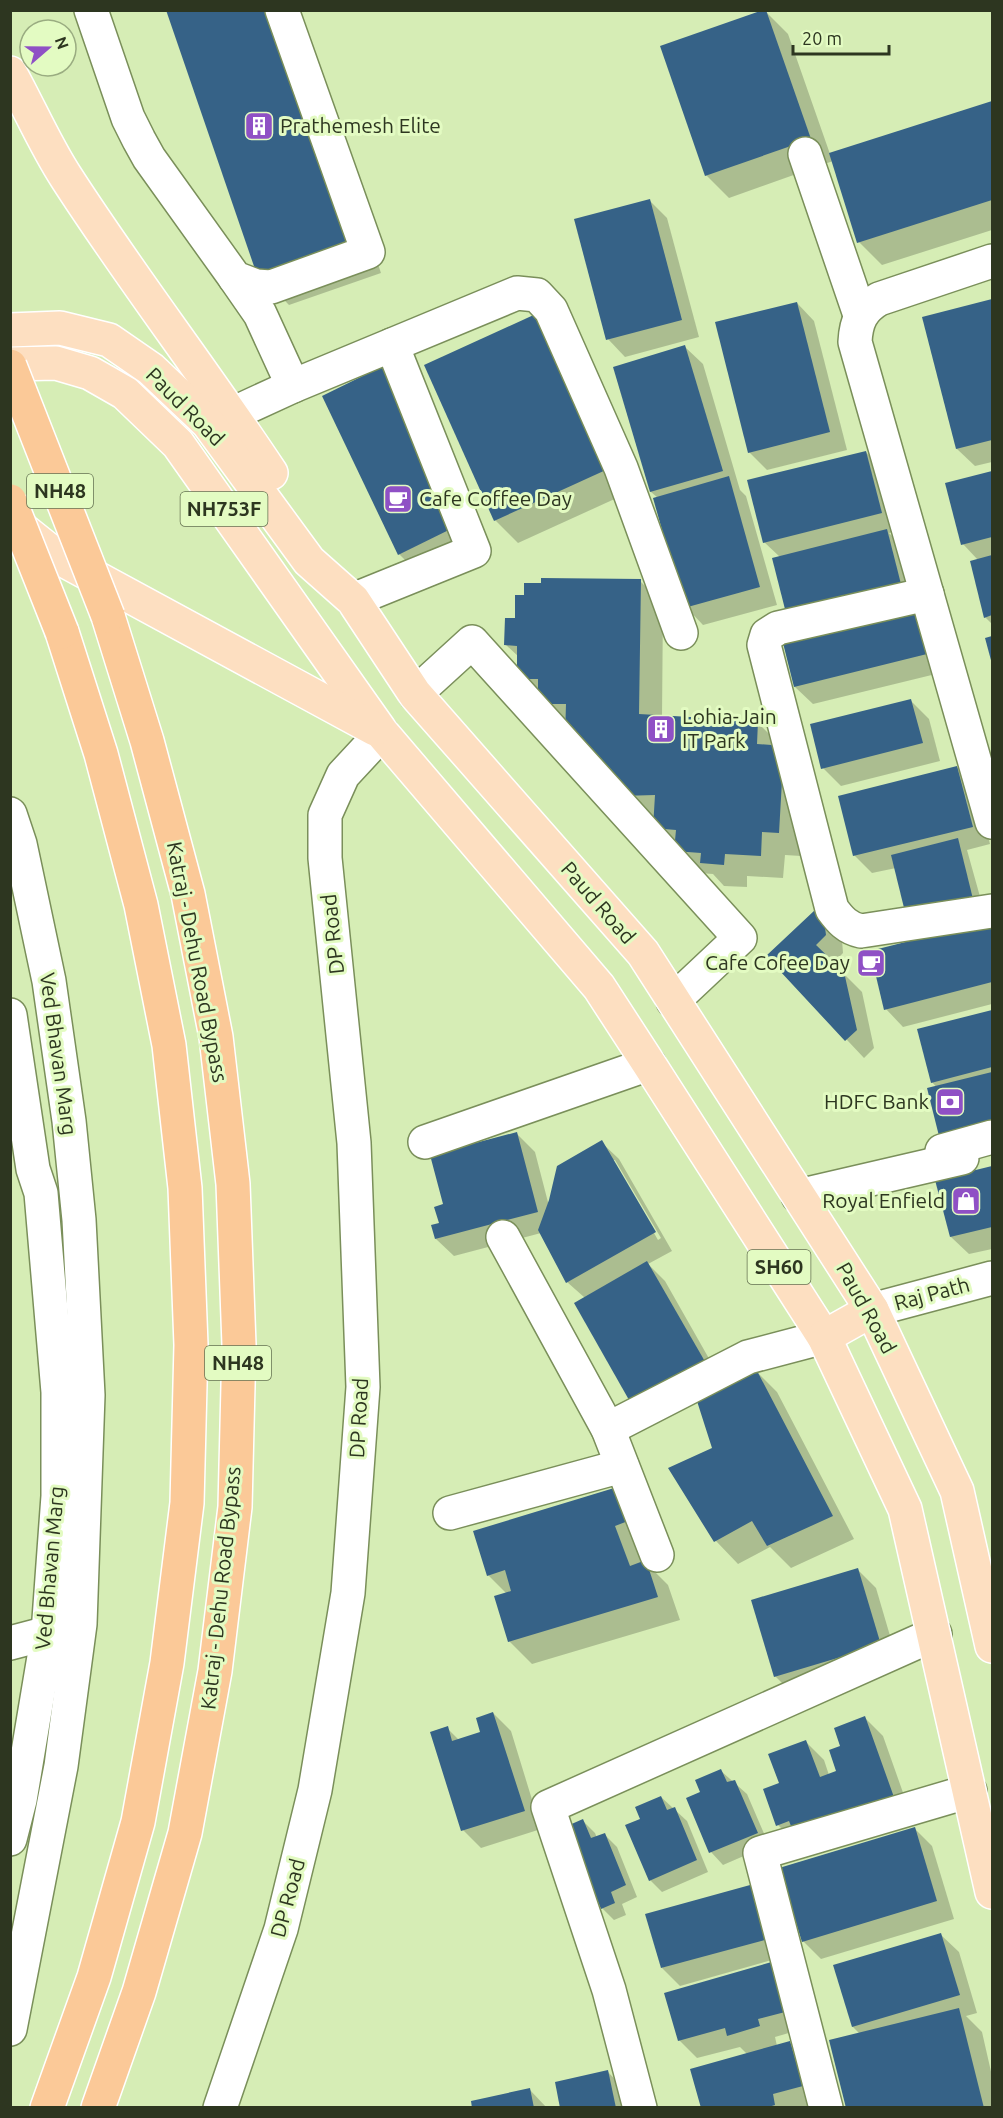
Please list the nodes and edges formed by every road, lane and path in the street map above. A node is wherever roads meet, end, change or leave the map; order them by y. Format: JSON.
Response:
{"nodes":[{"id":1,"x":91,"y":10,"type":"edge"},
{"id":2,"x":282,"y":10,"type":"edge"},
{"id":3,"x":10,"y":73,"type":"edge"},
{"id":4,"x":805,"y":154,"type":"dead end"},
{"id":5,"x":993,"y":261,"type":"edge"},
{"id":6,"x":235,"y":278,"type":"junction"},
{"id":7,"x":860,"y":315,"type":"junction"},
{"id":8,"x":10,"y":330,"type":"edge"},
{"id":9,"x":392,"y":345,"type":"junction"},
{"id":10,"x":10,"y":365,"type":"edge"},
{"id":11,"x":293,"y":386,"type":"junction"},
{"id":12,"x":232,"y":414,"type":"junction"},
{"id":13,"x":10,"y":501,"type":"edge"},
{"id":14,"x":10,"y":520,"type":"edge"},
{"id":15,"x":927,"y":594,"type":"junction"},
{"id":16,"x":353,"y":600,"type":"junction"},
{"id":17,"x":681,"y":633,"type":"dead end"},
{"id":18,"x":414,"y":694,"type":"junction"},
{"id":19,"x":382,"y":733,"type":"junction"},
{"id":20,"x":10,"y":814,"type":"edge"},
{"id":21,"x":993,"y":822,"type":"edge"},
{"id":22,"x":993,"y":911,"type":"edge"},
{"id":23,"x":673,"y":1001,"type":"junction"},
{"id":24,"x":10,"y":1015,"type":"edge"},
{"id":25,"x":649,"y":1064,"type":"junction"},
{"id":26,"x":993,"y":1137,"type":"edge"},
{"id":27,"x":424,"y":1142,"type":"dead end"},
{"id":28,"x":22,"y":1172,"type":"edge"},
{"id":29,"x":798,"y":1196,"type":"junction"},
{"id":30,"x":503,"y":1237,"type":"dead end"},
{"id":31,"x":993,"y":1278,"type":"edge"},
{"id":32,"x":50,"y":1295,"type":"junction"},
{"id":33,"x":84,"y":1298,"type":"junction"},
{"id":34,"x":872,"y":1310,"type":"junction"},
{"id":35,"x":824,"y":1337,"type":"junction"},
{"id":36,"x":608,"y":1429,"type":"junction"},
{"id":37,"x":622,"y":1466,"type":"junction"},
{"id":38,"x":450,"y":1513,"type":"dead end"},
{"id":39,"x":657,"y":1555,"type":"dead end"},
{"id":40,"x":48,"y":1633,"type":"junction"},
{"id":41,"x":935,"y":1634,"type":"junction"},
{"id":42,"x":10,"y":1643,"type":"edge"},
{"id":43,"x":993,"y":1646,"type":"edge"},
{"id":44,"x":970,"y":1791,"type":"junction"},
{"id":45,"x":10,"y":1839,"type":"edge"},
{"id":46,"x":993,"y":1892,"type":"edge"},
{"id":47,"x":10,"y":2029,"type":"edge"},
{"id":48,"x":47,"y":2108,"type":"edge"},
{"id":49,"x":98,"y":2108,"type":"edge"},
{"id":50,"x":220,"y":2108,"type":"edge"},
{"id":51,"x":640,"y":2108,"type":"edge"},
{"id":52,"x":826,"y":2108,"type":"edge"}],
"edges":[{"from":1,"to":6,"type":"street"},
{"from":2,"to":6,"type":"street"},
{"from":3,"to":12,"type":"main road"},
{"from":4,"to":7,"type":"street"},
{"from":5,"to":7,"type":"street"},
{"from":6,"to":11,"type":"street"},
{"from":7,"to":15,"type":"street"},
{"from":8,"to":16,"type":"main road","name":"Paud Road","number":"NH753F"},
{"from":9,"to":11,"type":"street"},
{"from":9,"to":16,"type":"street"},
{"from":9,"to":17,"type":"street"},
{"from":10,"to":19,"type":"main road","name":"Paud Road","number":"NH753F"},
{"from":10,"to":49,"type":"highway","name":"Katraj - Dehu Road Bypass","number":"NH48","bridge":true},
{"from":11,"to":12,"type":"street"},
{"from":12,"to":16,"type":"main road"},
{"from":13,"to":48,"type":"highway","name":"Katraj - Dehu Road Bypass","number":"NH48","bridge":true},
{"from":14,"to":19,"type":"main road","name":"Paud Road"},
{"from":15,"to":21,"type":"street"},
{"from":15,"to":22,"type":"street"},
{"from":16,"to":18,"type":"main road","name":"Paud Road","number":"SH60"},
{"from":18,"to":23,"type":"main road","name":"Paud Road","number":"SH60"},
{"from":18,"to":23,"type":"street"},
{"from":19,"to":25,"type":"main road","name":"Paud Road","number":"SH60"},
{"from":19,"to":50,"type":"street","name":"DP Road"},
{"from":20,"to":33,"type":"street","name":"Ved Bhavan Marg"},
{"from":23,"to":29,"type":"main road","name":"Paud Road","number":"SH60"},
{"from":24,"to":28,"type":"street","name":"Ved Bhavan Marg"},
{"from":25,"to":27,"type":"street"},
{"from":25,"to":35,"type":"main road","name":"Paud Road","number":"SH60"},
{"from":26,"to":29,"type":"street"},
{"from":28,"to":32,"type":"street","name":"Ved Bhavan Marg"},
{"from":29,"to":34,"type":"main road","name":"Paud Road","number":"SH60"},
{"from":30,"to":36,"type":"street"},
{"from":31,"to":34,"type":"street","name":"Raj Path"},
{"from":32,"to":33,"type":"street"},
{"from":32,"to":40,"type":"street","name":"Ved Bhavan Marg"},
{"from":33,"to":47,"type":"street","name":"Ved Bhavan Marg"},
{"from":34,"to":35,"type":"main road"},
{"from":34,"to":43,"type":"main road","name":"Paud Road","number":"SH60"},
{"from":35,"to":36,"type":"street"},
{"from":35,"to":41,"type":"main road","name":"Paud Road","number":"SH60"},
{"from":36,"to":37,"type":"street"},
{"from":37,"to":38,"type":"street"},
{"from":37,"to":39,"type":"street"},
{"from":40,"to":42,"type":"street"},
{"from":40,"to":45,"type":"street","name":"Ved Bhavan Marg"},
{"from":41,"to":44,"type":"main road","name":"Paud Road","number":"SH60"},
{"from":41,"to":51,"type":"street"},
{"from":44,"to":46,"type":"main road","name":"Paud Road","number":"SH60"},
{"from":44,"to":52,"type":"street"}]}
